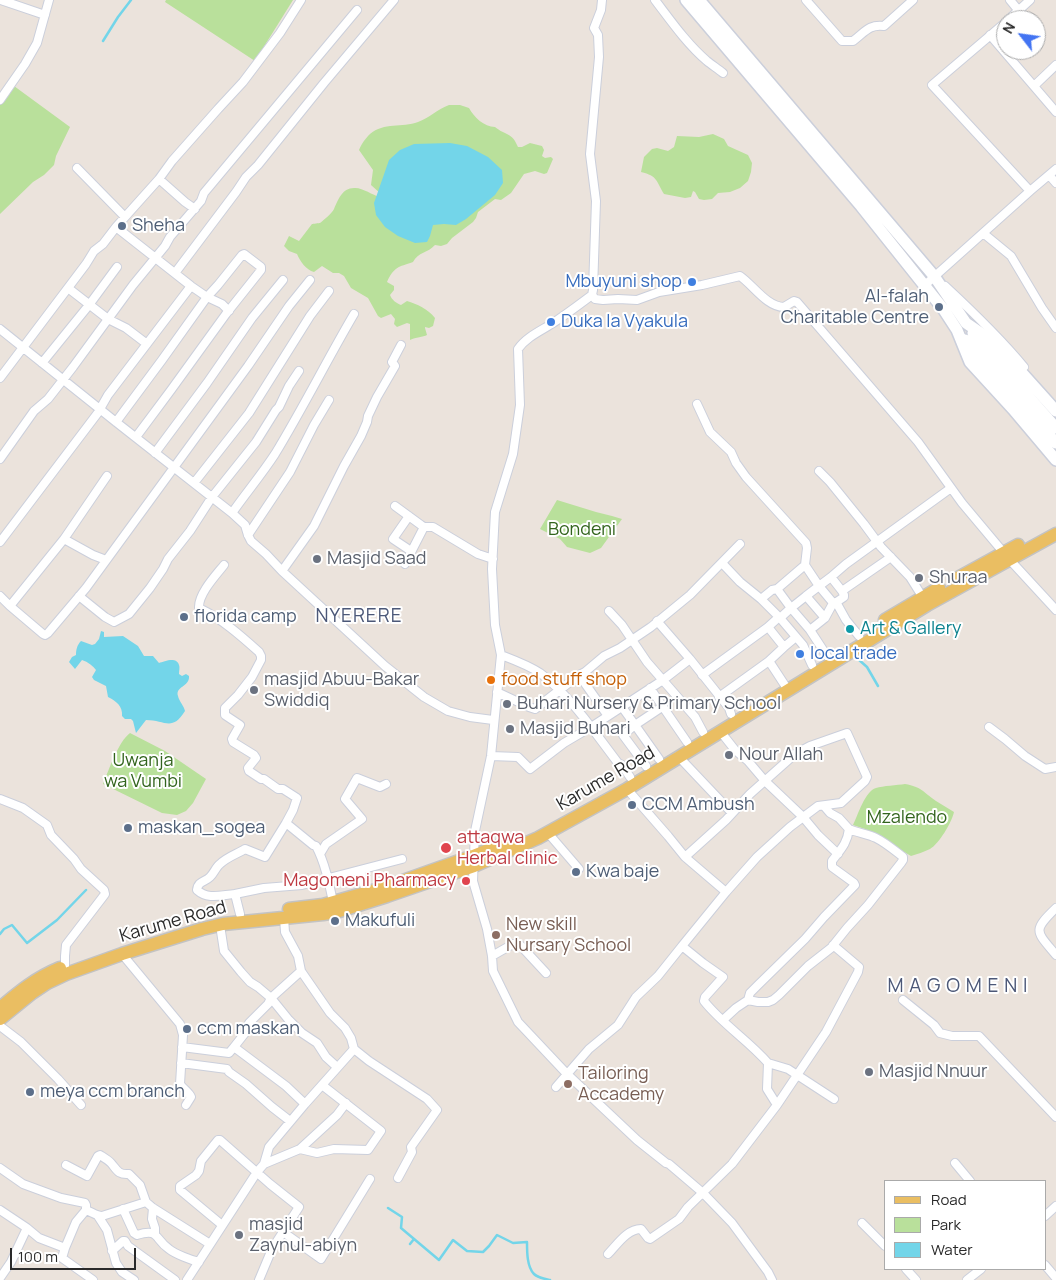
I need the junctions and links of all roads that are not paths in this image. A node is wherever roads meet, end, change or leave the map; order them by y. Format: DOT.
graph roads {
  1 [pos="1,0"];
  2 [pos="48,0"];
  3 [pos="301,0"];
  4 [pos="394,0"];
  5 [pos="602,0"];
  6 [pos="655,0"];
  7 [pos="686,0"];
  8 [pos="699,0"];
  9 [pos="806,0"];
  10 [pos="899,0"];
  11 [pos="913,0"];
  12 [pos="1010,0"];
  13 [pos="1030,0"];
  14 [pos="904,7"];
  15 [pos="357,10"];
  16 [pos="1019,10"];
  17 [pos="1021,10"];
  18 [pos="45,15"];
  19 [pos="996,30"];
  20 [pos="990,35"];
  21 [pos="1056,66"];
  22 [pos="723,74"];
  23 [pos="1034,86"];
  24 [pos="0,100"];
  25 [pos="1056,112"];
  26 [pos="77,168"];
  27 [pos="1056,169"];
  28 [pos="1049,175"];
  29 [pos="159,179"];
  30 [pos="1056,182"];
  31 [pos="1030,191"];
  32 [pos="195,208"];
  33 [pos="125,216"];
  34 [pos="116,227"];
  35 [pos="983,232"];
  36 [pos="156,258"];
  37 [pos="118,267"];
  38 [pos="175,273"];
  39 [pos="934,276"];
  40 [pos="283,280"];
  41 [pos="310,280"];
  42 [pos="925,285"];
  43 [pos="191,286"];
  44 [pos="68,288"];
  45 [pos="329,291"];
  46 [pos="592,295"];
  47 [pos="207,297"];
  48 [pos="89,305"];
  49 [pos="229,311"];
  50 [pos="354,314"];
  51 [pos="108,319"];
  52 [pos="961,327"];
  53 [pos="1056,328"];
  54 [pos="0,329"];
  55 [pos="147,344"];
  56 [pos="401,345"];
  57 [pos="22,347"];
  58 [pos="42,363"];
  59 [pos="299,370"];
  60 [pos="0,378"];
  61 [pos="62,379"];
  62 [pos="329,400"];
  63 [pos="697,404"];
  64 [pos="1056,405"];
  65 [pos="100,409"];
  66 [pos="1056,412"];
  67 [pos="116,422"];
  68 [pos="1056,428"];
  69 [pos="136,436"];
  70 [pos="1056,444"];
  71 [pos="155,453"];
  72 [pos="0,460"];
  73 [pos="1056,460"];
  74 [pos="174,467"];
  75 [pos="819,470"];
  76 [pos="107,476"];
  77 [pos="194,483"];
  78 [pos="951,488"];
  79 [pos="212,497"];
  80 [pos="395,506"];
  81 [pos="232,513"];
  82 [pos="409,516"];
  83 [pos="1056,525"];
  84 [pos="424,527"];
  85 [pos="1056,534"];
  86 [pos="248,536"];
  87 [pos="64,539"];
  88 [pos="877,541"];
  89 [pos="0,542"];
  90 [pos="740,544"];
  91 [pos="411,551"];
  92 [pos="1007,555"];
  93 [pos="891,557"];
  94 [pos="493,558"];
  95 [pos="106,560"];
  96 [pos="722,563"];
  97 [pos="405,564"];
  98 [pos="224,565"];
  99 [pos="805,565"];
  100 [pos="282,571"];
  101 [pos="831,577"];
  102 [pos="819,586"];
  103 [pos="777,589"];
  104 [pos="842,592"];
  105 [pos="0,596"];
  106 [pos="79,596"];
  107 [pos="806,596"];
  108 [pos="761,599"];
  109 [pos="925,601"];
  110 [pos="835,603"];
  111 [pos="10,606"];
  112 [pos="791,608"];
  113 [pos="1056,610"];
  114 [pos="609,611"];
  115 [pos="779,618"];
  116 [pos="825,618"];
  117 [pos="658,621"];
  118 [pos="768,627"];
  119 [pos="810,630"];
  120 [pos="859,636"];
  121 [pos="796,637"];
  122 [pos="633,640"];
  123 [pos="784,647"];
  124 [pos="501,654"];
  125 [pos="827,656"];
  126 [pos="690,659"];
  127 [pos="769,661"];
  128 [pos="812,665"];
  129 [pos="579,675"];
  130 [pos="702,675"];
  131 [pos="663,680"];
  132 [pos="786,686"];
  133 [pos="650,688"];
  134 [pos="560,690"];
  135 [pos="497,692"];
  136 [pos="719,697"];
  137 [pos="622,707"];
  138 [pos="662,707"];
  139 [pos="731,714"];
  140 [pos="608,716"];
  141 [pos="494,720"];
  142 [pos="636,725"];
  143 [pos="591,727"];
  144 [pos="989,727"];
  145 [pos="720,731"];
  146 [pos="703,732"];
  147 [pos="687,742"];
  148 [pos="490,756"];
  149 [pos="678,756"];
  150 [pos="659,759"];
  151 [pos="646,766"];
  152 [pos="1056,767"];
  153 [pos="765,781"];
  154 [pos="628,783"];
  155 [pos="386,784"];
  156 [pos="0,799"];
  157 [pos="824,806"];
  158 [pos="732,814"];
  159 [pos="804,817"];
  160 [pos="286,823"];
  161 [pos="849,829"];
  162 [pos="548,833"];
  163 [pos="320,854"];
  164 [pos="838,854"];
  165 [pos="686,857"];
  166 [pos="402,859"];
  167 [pos="474,861"];
  168 [pos="579,869"];
  169 [pos="360,870"];
  170 [pos="328,878"];
  171 [pos="366,892"];
  172 [pos="726,892"];
  173 [pos="235,894"];
  174 [pos="333,902"];
  175 [pos="1056,908"];
  176 [pos="240,914"];
  177 [pos="284,918"];
  178 [pos="220,925"];
  179 [pos="833,945"];
  180 [pos="682,946"];
  181 [pos="122,954"];
  182 [pos="1056,955"];
  183 [pos="492,956"];
  184 [pos="65,966"];
  185 [pos="301,972"];
  186 [pos="546,973"];
  187 [pos="271,998"];
  188 [pos="748,1000"];
  189 [pos="903,1000"];
  190 [pos="0,1008"];
  191 [pos="0,1019"];
  192 [pos="722,1020"];
  193 [pos="0,1026"];
  194 [pos="182,1047"];
  195 [pos="234,1047"];
  196 [pos="354,1049"];
  197 [pos="181,1063"];
  198 [pos="768,1063"];
  199 [pos="337,1068"];
  200 [pos="567,1074"];
  201 [pos="797,1074"];
  202 [pos="322,1085"];
  203 [pos="556,1087"];
  204 [pos="834,1099"];
  205 [pos="346,1103"];
  206 [pos="305,1104"];
  207 [pos="80,1105"];
  208 [pos="186,1105"];
  209 [pos="777,1105"];
  210 [pos="1056,1117"];
  211 [pos="290,1121"];
  212 [pos="300,1149"];
  213 [pos="955,1163"];
  214 [pos="264,1164"];
  215 [pos="66,1165"];
  216 [pos="0,1168"];
  217 [pos="257,1172"];
  218 [pos="398,1178"];
  219 [pos="370,1179"];
  220 [pos="969,1180"];
  221 [pos="703,1193"];
  222 [pos="146,1202"];
  223 [pos="1056,1206"];
  224 [pos="153,1208"];
  225 [pos="123,1209"];
  226 [pos="0,1210"];
  227 [pos="86,1210"];
  228 [pos="1046,1215"];
  229 [pos="98,1216"];
  230 [pos="862,1223"];
  231 [pos="222,1225"];
  232 [pos="27,1228"];
  233 [pos="283,1232"];
  234 [pos="155,1234"];
  235 [pos="210,1244"];
  236 [pos="884,1245"];
  237 [pos="65,1248"];
  238 [pos="112,1250"];
  239 [pos="608,1254"];
  240 [pos="198,1262"];
  241 [pos="1046,1266"];
  242 [pos="907,1270"];
  243 [pos="980,1270"];
  244 [pos="1056,1278"];
  245 [pos="1,1279"];
  246 [pos="93,1280"];
  247 [pos="134,1280"];
  248 [pos="175,1280"];
  249 [pos="187,1280"];
  250 [pos="259,1280"];
  251 [pos="772,1280"];
  252 [pos="916,1280"];
  253 [pos="967,1280"];
  1 -- 18 [label="street"];
  2 -- 18 [label="street"];
  3 -- 29 [label="street"];
  4 -- 38 [label="street"];
  5 -- 46 [label="street"];
  6 -- 22 [label="street"];
  7 -- 42 [label="main road"];
  8 -- 39 [label="main road"];
  9 -- 14 [label="street"];
  10 -- 14 [label="street"];
  11 -- 14 [label="street"];
  12 -- 16 [label="street"];
  13 -- 17 [label="street"];
  15 -- 32 [label="street"];
  18 -- 24 [label="street"];
  19 -- 20 [label="street"];
  20 -- 23 [label="street"];
  20 -- 31 [label="street"];
  21 -- 23 [label="street"];
  23 -- 25 [label="street"];
  26 -- 33 [label="street"];
  27 -- 28 [label="street"];
  28 -- 30 [label="street"];
  28 -- 31 [label="street"];
  29 -- 32 [label="street"];
  29 -- 33 [label="street"];
  31 -- 35 [label="street"];
  32 -- 36 [label="street"];
  33 -- 34 [label="street"];
  34 -- 36 [label="street"];
  34 -- 44 [label="street"];
  35 -- 39 [label="street"];
  35 -- 53 [label="street"];
  36 -- 38 [label="street"];
  36 -- 51 [label="street"];
  37 -- 48 [label="street"];
  38 -- 43 [label="street"];
  39 -- 42 [label="street"];
  39 -- 52 [label="main road"];
  39 -- 64 [label="street"];
  40 -- 71 [label="street"];
  41 -- 74 [label="street"];
  42 -- 52 [label="main road"];
  43 -- 47 [label="street"];
  43 -- 55 [label="street"];
  44 -- 48 [label="street"];
  44 -- 57 [label="street"];
  45 -- 77 [label="street"];
  46 -- 78 [label="street"];
  46 -- 94 [label="street"];
  47 -- 49 [label="street"];
  47 -- 49 [label="street"];
  47 -- 67 [label="street"];
  48 -- 51 [label="street"];
  48 -- 58 [label="street"];
  49 -- 69 [label="street"];
  50 -- 81 [label="street"];
  51 -- 55 [label="street"];
  51 -- 61 [label="street"];
  52 -- 66 [label="main road"];
  52 -- 68 [label="main road"];
  52 -- 70 [label="main road"];
  52 -- 73 [label="main road"];
  54 -- 57 [label="street"];
  55 -- 65 [label="street"];
  56 -- 100 [label="street"];
  57 -- 58 [label="street"];
  57 -- 60 [label="street"];
  58 -- 61 [label="street"];
  59 -- 79 [label="street"];
  61 -- 65 [label="street"];
  61 -- 72 [label="street"];
  62 -- 86 [label="street"];
  63 -- 99 [label="street"];
  65 -- 67 [label="street"];
  65 -- 89 [label="street"];
  67 -- 69 [label="street"];
  69 -- 71 [label="street"];
  71 -- 74 [label="street"];
  74 -- 77 [label="street"];
  74 -- 95 [label="street"];
  75 -- 88 [label="street"];
  76 -- 87 [label="street"];
  77 -- 79 [label="street"];
  78 -- 88 [label="street"];
  78 -- 92 [label="street"];
  79 -- 81 [label="street"];
  79 -- 106 [label="street"];
  80 -- 82 [label="street"];
  81 -- 86 [label="street"];
  82 -- 84 [label="street"];
  82 -- 91 [label="street"];
  83 -- 92 [label="main road"];
  84 -- 91 [label="street"];
  84 -- 94 [label="street"];
  85 -- 92 [label="main road, Karume Road"];
  86 -- 100 [label="street"];
  87 -- 95 [label="street"];
  87 -- 111 [label="street"];
  88 -- 93 [label="street"];
  88 -- 101 [label="street"];
  90 -- 96 [label="street"];
  91 -- 97 [label="street"];
  92 -- 109 [label="main road, Karume Road"];
  92 -- 113 [label="street"];
  93 -- 104 [label="street"];
  93 -- 109 [label="street"];
  94 -- 124 [label="street"];
  95 -- 106 [label="street"];
  96 -- 108 [label="street"];
  96 -- 117 [label="street"];
  98 -- 160 [label="street"];
  99 -- 102 [label="street"];
  99 -- 103 [label="street"];
  100 -- 141 [label="street"];
  101 -- 102 [label="street"];
  101 -- 104 [label="street"];
  102 -- 107 [label="street"];
  102 -- 110 [label="street"];
  103 -- 108 [label="street"];
  103 -- 112 [label="street"];
  104 -- 110 [label="street"];
  105 -- 111 [label="street"];
  106 -- 111 [label="street"];
  107 -- 112 [label="street"];
  107 -- 116 [label="street"];
  108 -- 115 [label="street"];
  109 -- 120 [label="main road"];
  109 -- 132 [label="main road, Karume Road"];
  110 -- 116 [label="street"];
  110 -- 120 [label="street"];
  112 -- 115 [label="street"];
  112 -- 119 [label="street"];
  114 -- 122 [label="street"];
  115 -- 118 [label="street"];
  115 -- 121 [label="street"];
  116 -- 119 [label="street"];
  117 -- 122 [label="street"];
  117 -- 126 [label="street"];
  118 -- 123 [label="street"];
  118 -- 130 [label="street"];
  119 -- 125 [label="street"];
  120 -- 125 [label="main road"];
  121 -- 123 [label="street"];
  121 -- 128 [label="street"];
  122 -- 129 [label="street"];
  122 -- 131 [label="street"];
  123 -- 127 [label="street"];
  124 -- 134 [label="street"];
  124 -- 135 [label="street"];
  125 -- 128 [label="main road"];
  126 -- 130 [label="street"];
  126 -- 131 [label="street"];
  127 -- 132 [label="street"];
  127 -- 136 [label="street"];
  128 -- 132 [label="main road"];
  129 -- 134 [label="street"];
  129 -- 140 [label="street"];
  130 -- 136 [label="street"];
  131 -- 133 [label="street"];
  131 -- 146 [label="street"];
  132 -- 139 [label="main road"];
  132 -- 145 [label="main road, Karume Road"];
  133 -- 137 [label="street"];
  133 -- 138 [label="street"];
  134 -- 135 [label="street"];
  134 -- 143 [label="street"];
  135 -- 141 [label="street"];
  136 -- 139 [label="street"];
  137 -- 140 [label="street"];
  137 -- 142 [label="street"];
  138 -- 142 [label="street"];
  138 -- 147 [label="street"];
  139 -- 146 [label="main road"];
  140 -- 143 [label="street"];
  141 -- 148 [label="street"];
  142 -- 150 [label="street"];
  142 -- 151 [label="street"];
  143 -- 148 [label="street"];
  143 -- 154 [label="street"];
  144 -- 152 [label="street"];
  145 -- 149 [label="main road, Karume Road"];
  145 -- 153 [label="street"];
  146 -- 147 [label="main road"];
  147 -- 150 [label="main road"];
  148 -- 167 [label="street"];
  149 -- 154 [label="main road, Karume Road"];
  149 -- 158 [label="street"];
  150 -- 151 [label="main road"];
  151 -- 154 [label="main road"];
  153 -- 157 [label="street"];
  153 -- 158 [label="street"];
  153 -- 159 [label="street"];
  154 -- 162 [label="main road, Karume Road"];
  154 -- 165 [label="street"];
  154 -- 167 [label="main road"];
  155 -- 163 [label="street"];
  156 -- 184 [label="street"];
  157 -- 159 [label="street"];
  157 -- 161 [label="street"];
  158 -- 165 [label="street"];
  159 -- 164 [label="street"];
  159 -- 172 [label="street"];
  160 -- 163 [label="street"];
  160 -- 173 [label="street"];
  161 -- 164 [label="street"];
  161 -- 179 [label="street"];
  162 -- 167 [label="main road, Karume Road"];
  162 -- 168 [label="street"];
  163 -- 170 [label="street"];
  164 -- 188 [label="street"];
  165 -- 172 [label="street"];
  166 -- 169 [label="street"];
  167 -- 171 [label="main road"];
  167 -- 177 [label="main road, Karume Road"];
  167 -- 183 [label="street"];
  169 -- 170 [label="street"];
  169 -- 171 [label="street"];
  170 -- 173 [label="street"];
  170 -- 174 [label="street"];
  171 -- 174 [label="main road"];
  172 -- 180 [label="street"];
  173 -- 176 [label="street"];
  174 -- 176 [label="main road"];
  175 -- 182 [label="street"];
  176 -- 184 [label="main road"];
  177 -- 178 [label="main road, Karume Road"];
  177 -- 185 [label="street"];
  178 -- 181 [label="main road, Karume Road"];
  178 -- 187 [label="street"];
  179 -- 188 [label="street"];
  179 -- 201 [label="street"];
  180 -- 192 [label="street"];
  180 -- 200 [label="street"];
  181 -- 191 [label="main road, Karume Road"];
  181 -- 194 [label="street"];
  183 -- 186 [label="street"];
  183 -- 200 [label="street"];
  184 -- 190 [label="main road"];
  185 -- 187 [label="street"];
  185 -- 196 [label="street"];
  187 -- 195 [label="street"];
  187 -- 199 [label="street"];
  188 -- 192 [label="street"];
  189 -- 210 [label="street"];
  192 -- 198 [label="street"];
  193 -- 207 [label="street"];
  194 -- 195 [label="street"];
  194 -- 197 [label="street"];
  195 -- 206 [label="street"];
  196 -- 199 [label="street"];
  196 -- 218 [label="street"];
  197 -- 208 [label="street"];
  197 -- 211 [label="street"];
  198 -- 201 [label="street"];
  198 -- 209 [label="street"];
  199 -- 202 [label="street"];
  200 -- 203 [label="street"];
  200 -- 221 [label="street"];
  201 -- 204 [label="street"];
  201 -- 209 [label="street"];
  202 -- 205 [label="street"];
  202 -- 206 [label="street"];
  205 -- 212 [label="street"];
  205 -- 212 [label="street"];
  206 -- 211 [label="street"];
  209 -- 221 [label="street"];
  211 -- 214 [label="street"];
  212 -- 214 [label="street"];
  213 -- 220 [label="street"];
  214 -- 217 [label="street"];
  215 -- 222 [label="street"];
  216 -- 227 [label="street"];
  217 -- 231 [label="street"];
  217 -- 231 [label="street"];
  217 -- 233 [label="street"];
  219 -- 233 [label="street"];
  221 -- 239 [label="street"];
  221 -- 251 [label="street"];
  222 -- 224 [label="street"];
  222 -- 225 [label="street"];
  223 -- 228 [label="street"];
  224 -- 234 [label="street"];
  224 -- 235 [label="street"];
  225 -- 229 [label="street"];
  225 -- 234 [label="street"];
  226 -- 232 [label="street"];
  227 -- 229 [label="street"];
  227 -- 237 [label="street"];
  229 -- 238 [label="street"];
  230 -- 236 [label="street"];
  231 -- 235 [label="street"];
  232 -- 237 [label="street"];
  232 -- 245 [label="street"];
  233 -- 250 [label="street"];
  234 -- 240 [label="street"];
  235 -- 240 [label="street"];
  237 -- 246 [label="street"];
  238 -- 247 [label="street"];
  238 -- 248 [label="street"];
  240 -- 249 [label="street"];
  241 -- 244 [label="street"];
  242 -- 252 [label="street"];
  243 -- 253 [label="street"];
}
